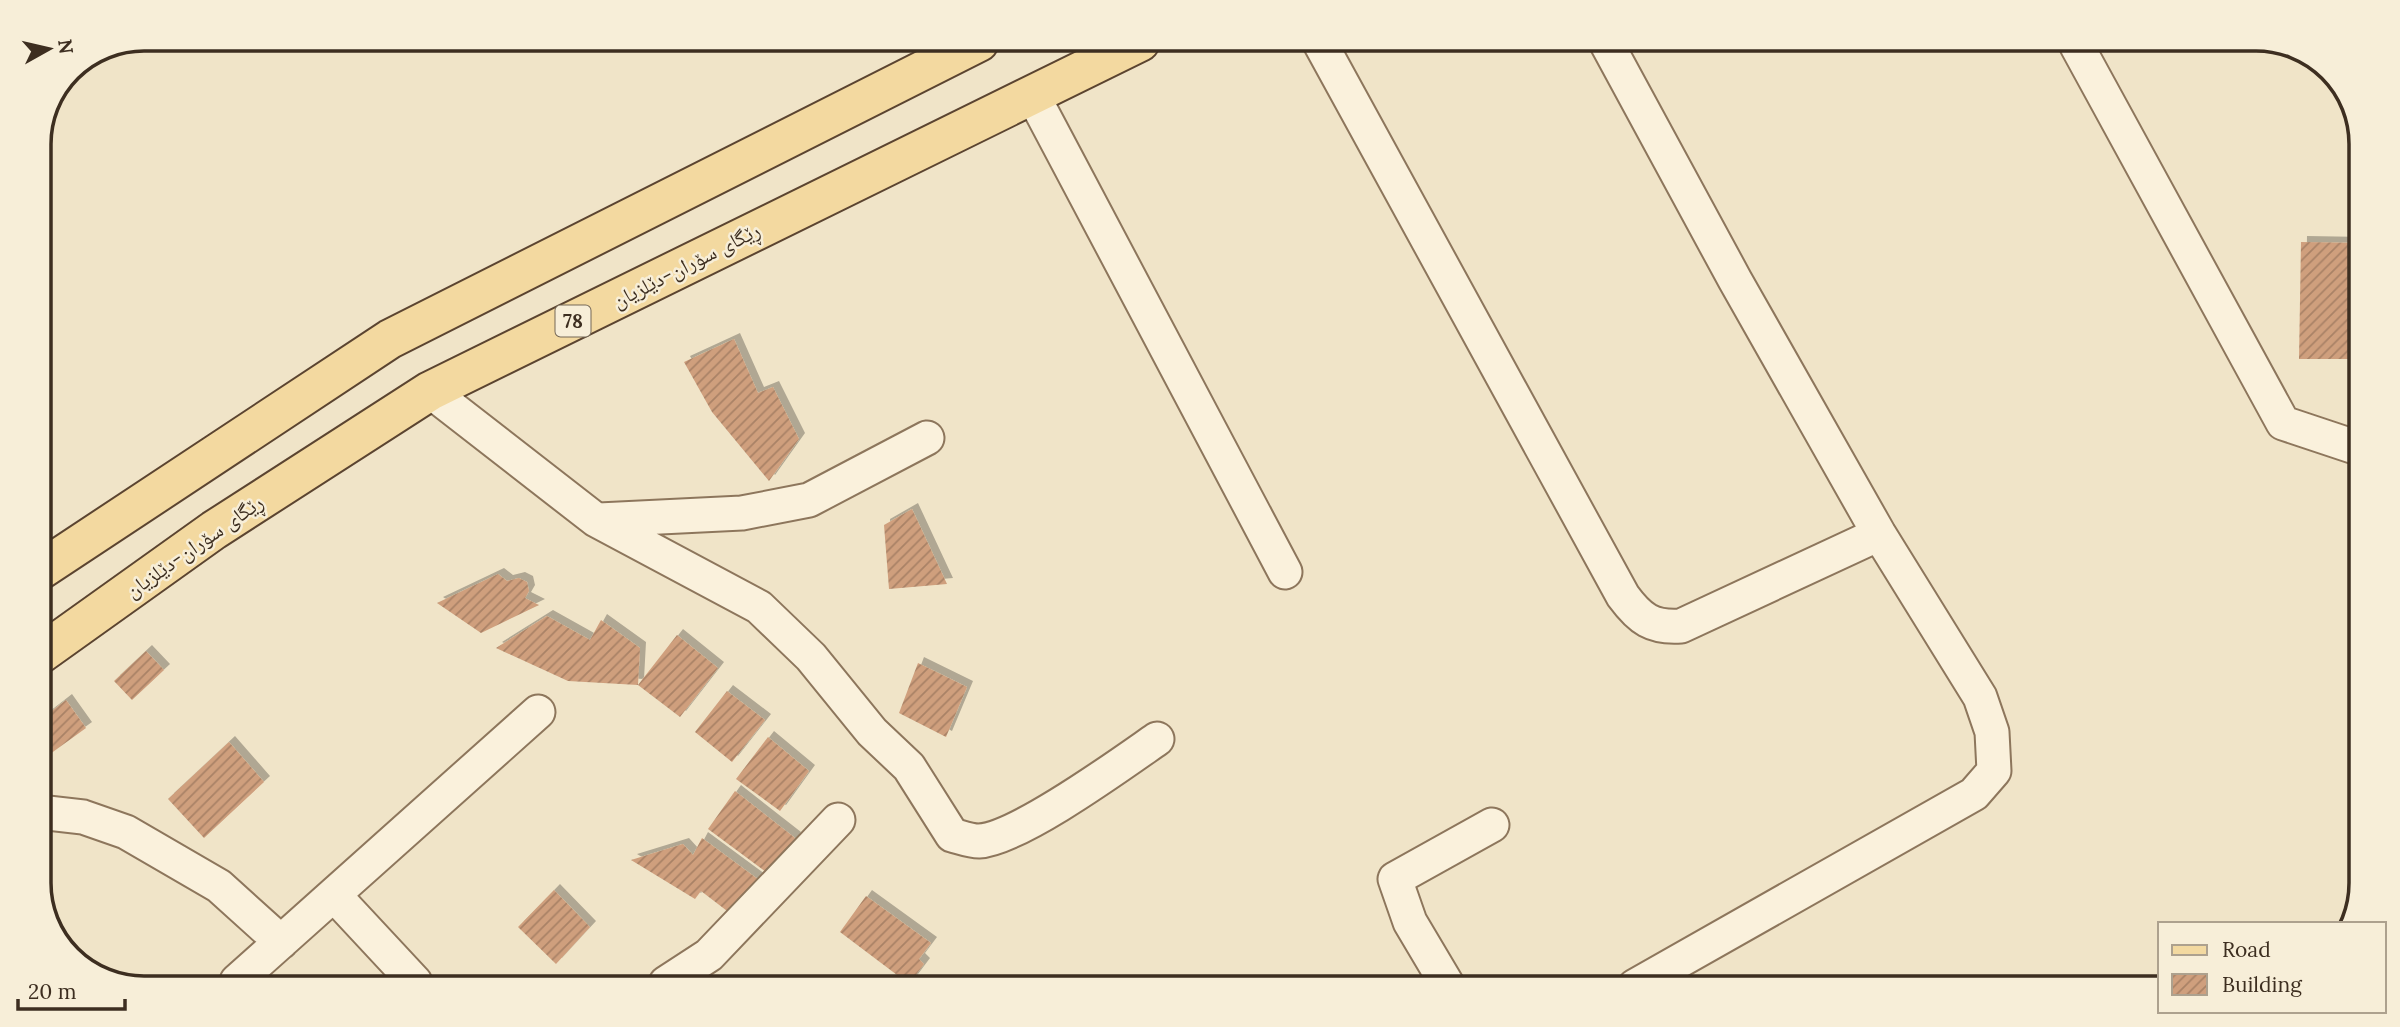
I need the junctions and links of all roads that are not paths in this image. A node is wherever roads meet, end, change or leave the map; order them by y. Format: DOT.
graph roads {
  1 [pos="959,51"];
  2 [pos="1121,51"];
  3 [pos="1324,51"];
  4 [pos="1611,51"];
  5 [pos="2080,51"];
  6 [pos="1032,94"];
  7 [pos="430,391"];
  8 [pos="927,438"];
  9 [pos="2349,445"];
  10 [pos="596,520"];
  11 [pos="1879,534"];
  12 [pos="51,564"];
  13 [pos="1285,572"];
  14 [pos="51,646"];
  15 [pos="538,712"];
  16 [pos="1157,739"];
  17 [pos="51,813"];
  18 [pos="838,820"];
  19 [pos="1492,825"];
  20 [pos="334,895"];
  21 [pos="281,942"];
  22 [pos="243,976"];
  23 [pos="409,976"];
  24 [pos="677,976"];
  25 [pos="1442,976"];
  26 [pos="1652,976"];
  1 -- 12 [label="main road"];
  2 -- 6 [label="main road, ڕێگای سۆران-دێلزیان / 78"];
  3 -- 11 [label="street"];
  4 -- 11 [label="street"];
  5 -- 9 [label="street"];
  6 -- 7 [label="main road, ڕێگای سۆران-دێلزیان / 78"];
  6 -- 13 [label="street"];
  7 -- 10 [label="street"];
  7 -- 14 [label="main road, ڕێگای سۆران-دێلزیان / 78"];
  8 -- 10 [label="street"];
  10 -- 16 [label="street"];
  11 -- 26 [label="street"];
  15 -- 20 [label="street"];
  17 -- 21 [label="street"];
  18 -- 24 [label="street"];
  19 -- 25 [label="street"];
  20 -- 21 [label="street"];
  20 -- 23 [label="street"];
  21 -- 22 [label="street"];
}
